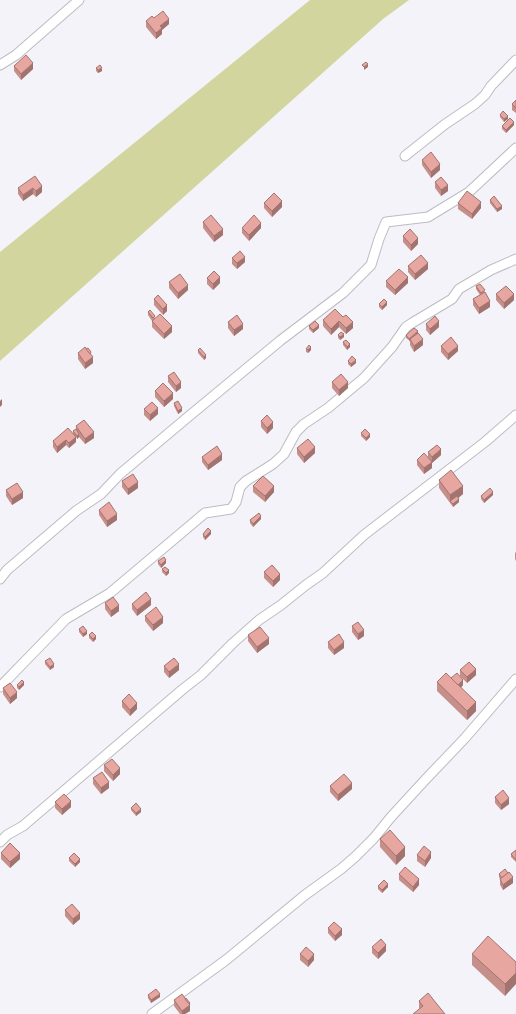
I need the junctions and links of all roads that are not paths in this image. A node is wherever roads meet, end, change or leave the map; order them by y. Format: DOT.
graph roads {
  1 [pos="79,0"];
  2 [pos="516,60"];
  3 [pos="0,65"];
  4 [pos="516,148"];
  5 [pos="405,156"];
  6 [pos="516,259"];
  7 [pos="516,415"];
  8 [pos="0,578"];
  9 [pos="516,679"];
  10 [pos="0,687"];
  11 [pos="0,842"];
  12 [pos="152,1014"];
  1 -- 3 [label="street"];
  2 -- 5 [label="street"];
  4 -- 8 [label="street"];
  6 -- 10 [label="street"];
  7 -- 11 [label="street"];
  9 -- 12 [label="street"];
}
